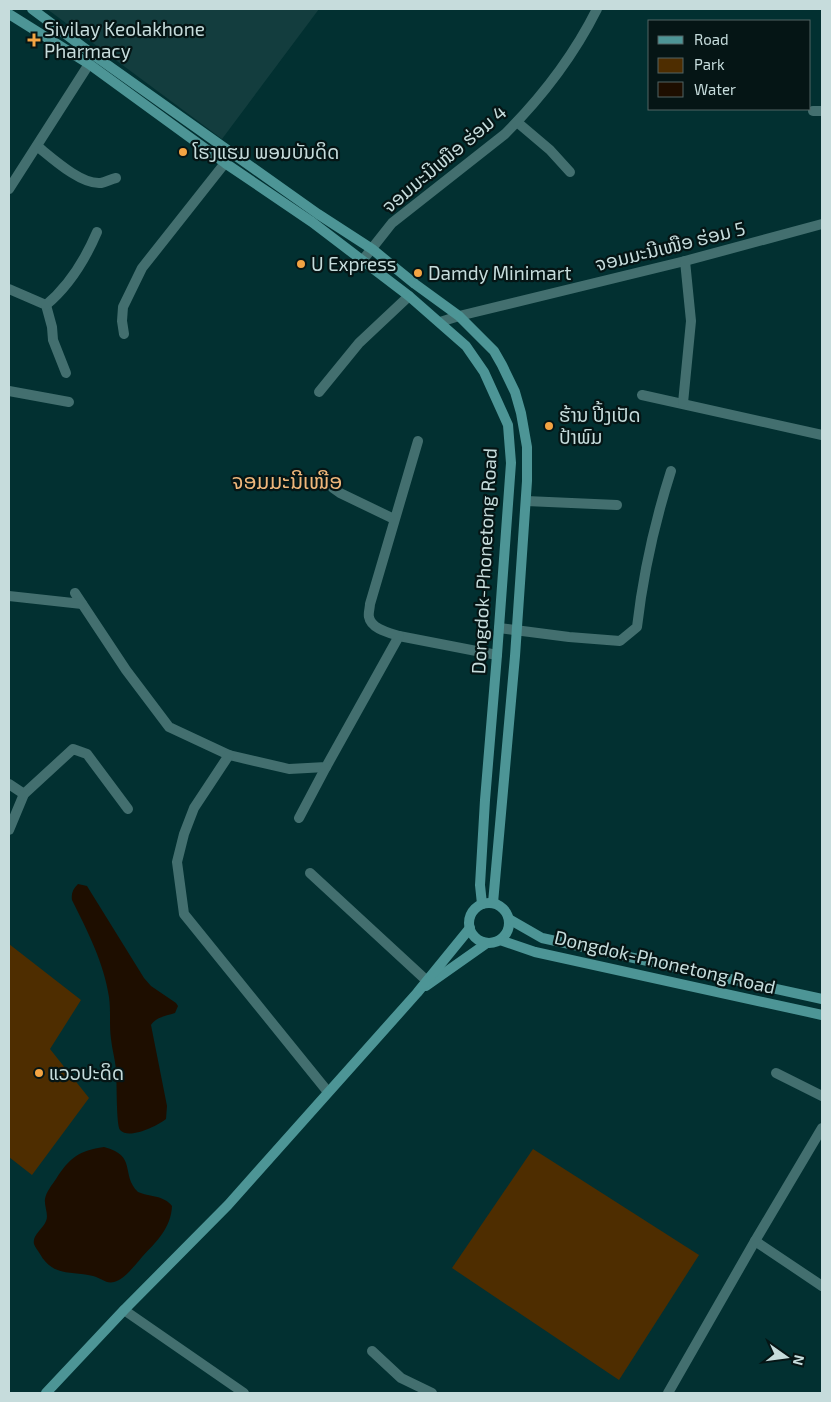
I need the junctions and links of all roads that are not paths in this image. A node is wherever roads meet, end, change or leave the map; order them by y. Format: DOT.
graph roads {
  1 [pos="32,9"];
  2 [pos="597,9"];
  3 [pos="9,14"];
  4 [pos="89,64"];
  5 [pos="517,122"];
  6 [pos="37,146"];
  7 [pos="225,162"];
  8 [pos="570,172"];
  9 [pos="116,178"];
  10 [pos="9,189"];
  11 [pos="822,224"];
  12 [pos="96,232"];
  13 [pos="372,249"];
  14 [pos="362,261"];
  15 [pos="685,261"];
  16 [pos="9,289"];
  17 [pos="409,296"];
  18 [pos="46,305"];
  19 [pos="459,316"];
  20 [pos="440,322"];
  21 [pos="124,334"];
  22 [pos="66,373"];
  23 [pos="9,391"];
  24 [pos="319,392"];
  25 [pos="642,395"];
  26 [pos="69,402"];
  27 [pos="683,403"];
  28 [pos="822,435"];
  29 [pos="418,441"];
  30 [pos="671,471"];
  31 [pos="329,481"];
  32 [pos="526,502"];
  33 [pos="616,505"];
  34 [pos="394,519"];
  35 [pos="74,593"];
  36 [pos="9,596"];
  37 [pos="82,604"];
  38 [pos="499,628"];
  39 [pos="517,630"];
  40 [pos="400,636"];
  41 [pos="497,654"];
  42 [pos="228,756"];
  43 [pos="326,768"];
  44 [pos="9,784"];
  45 [pos="24,794"];
  46 [pos="128,809"];
  47 [pos="299,818"];
  48 [pos="9,830"];
  49 [pos="310,873"];
  50 [pos="493,903"];
  51 [pos="482,904"];
  52 [pos="509,919"];
  53 [pos="470,928"];
  54 [pos="500,940"];
  55 [pos="487,943"];
  56 [pos="426,980"];
  57 [pos="417,992"];
  58 [pos="822,1000"];
  59 [pos="822,1016"];
  60 [pos="776,1073"];
  61 [pos="328,1092"];
  62 [pos="822,1096"];
  63 [pos="822,1128"];
  64 [pos="754,1241"];
  65 [pos="822,1286"];
  66 [pos="124,1310"];
  67 [pos="372,1351"];
  68 [pos="46,1393"];
  69 [pos="244,1393"];
  70 [pos="432,1393"];
  71 [pos="668,1393"];
  1 -- 13 [label="main road, Dongdok-Phonetong Road"];
  2 -- 5 [label="street, ຈອມມະນີເໜືອ ຮ່ອມ 4"];
  3 -- 4 [label="main road, Dongdok-Phonetong Road"];
  4 -- 6 [label="street"];
  4 -- 7 [label="main road, Dongdok-Phonetong Road"];
  5 -- 8 [label="street"];
  5 -- 13 [label="street, ຈອມມະນີເໜືອ ຮ່ອມ 4"];
  6 -- 9 [label="street"];
  6 -- 10 [label="street"];
  7 -- 14 [label="main road, Dongdok-Phonetong Road"];
  7 -- 21 [label="street"];
  11 -- 15 [label="street, ຈອມມະນີເໜືອ ຮ່ອມ 5"];
  12 -- 18 [label="street"];
  13 -- 14 [label="street, ຈອມມະນີເໜືອ ຮ່ອມ 4"];
  13 -- 19 [label="main road, Dongdok-Phonetong Road"];
  14 -- 17 [label="main road, Dongdok-Phonetong Road"];
  15 -- 19 [label="street, ຈອມມະນີເໜືອ ຮ່ອມ 5"];
  15 -- 27 [label="street"];
  16 -- 18 [label="street"];
  17 -- 20 [label="main road, Dongdok-Phonetong Road"];
  17 -- 24 [label="street"];
  18 -- 22 [label="street"];
  19 -- 20 [label="street, ຈອມມະນີເໜືອ ຮ່ອມ 5"];
  19 -- 32 [label="main road, Dongdok-Phonetong Road"];
  20 -- 38 [label="main road, Dongdok-Phonetong Road"];
  23 -- 26 [label="street"];
  25 -- 27 [label="street"];
  27 -- 28 [label="street"];
  29 -- 34 [label="street"];
  30 -- 39 [label="street"];
  31 -- 34 [label="street"];
  32 -- 33 [label="street"];
  32 -- 39 [label="main road, Dongdok-Phonetong Road"];
  34 -- 40 [label="street"];
  35 -- 37 [label="street"];
  36 -- 37 [label="street"];
  37 -- 42 [label="street"];
  38 -- 39 [label="street"];
  38 -- 41 [label="main road, Dongdok-Phonetong Road"];
  39 -- 50 [label="main road, Dongdok-Phonetong Road"];
  40 -- 41 [label="street"];
  40 -- 43 [label="street"];
  41 -- 51 [label="main road, Dongdok-Phonetong Road"];
  42 -- 43 [label="street"];
  42 -- 61 [label="street"];
  43 -- 47 [label="street"];
  44 -- 45 [label="street"];
  45 -- 46 [label="street"];
  45 -- 48 [label="street"];
  49 -- 56 [label="street"];
  50 -- 51 [label="main road"];
  50 -- 52 [label="main road, Dongdok-Phonetong Road"];
  51 -- 53 [label="main road"];
  52 -- 54 [label="main road"];
  52 -- 58 [label="main road, Dongdok-Phonetong Road"];
  53 -- 55 [label="main road"];
  53 -- 56 [label="main road"];
  54 -- 55 [label="main road"];
  54 -- 59 [label="main road, Dongdok-Phonetong Road"];
  55 -- 57 [label="main road"];
  56 -- 57 [label="main road"];
  57 -- 61 [label="main road"];
  60 -- 62 [label="street"];
  61 -- 66 [label="main road"];
  63 -- 64 [label="street"];
  64 -- 65 [label="street"];
  64 -- 71 [label="street"];
  66 -- 68 [label="main road"];
  66 -- 69 [label="street"];
  67 -- 70 [label="street"];
}
